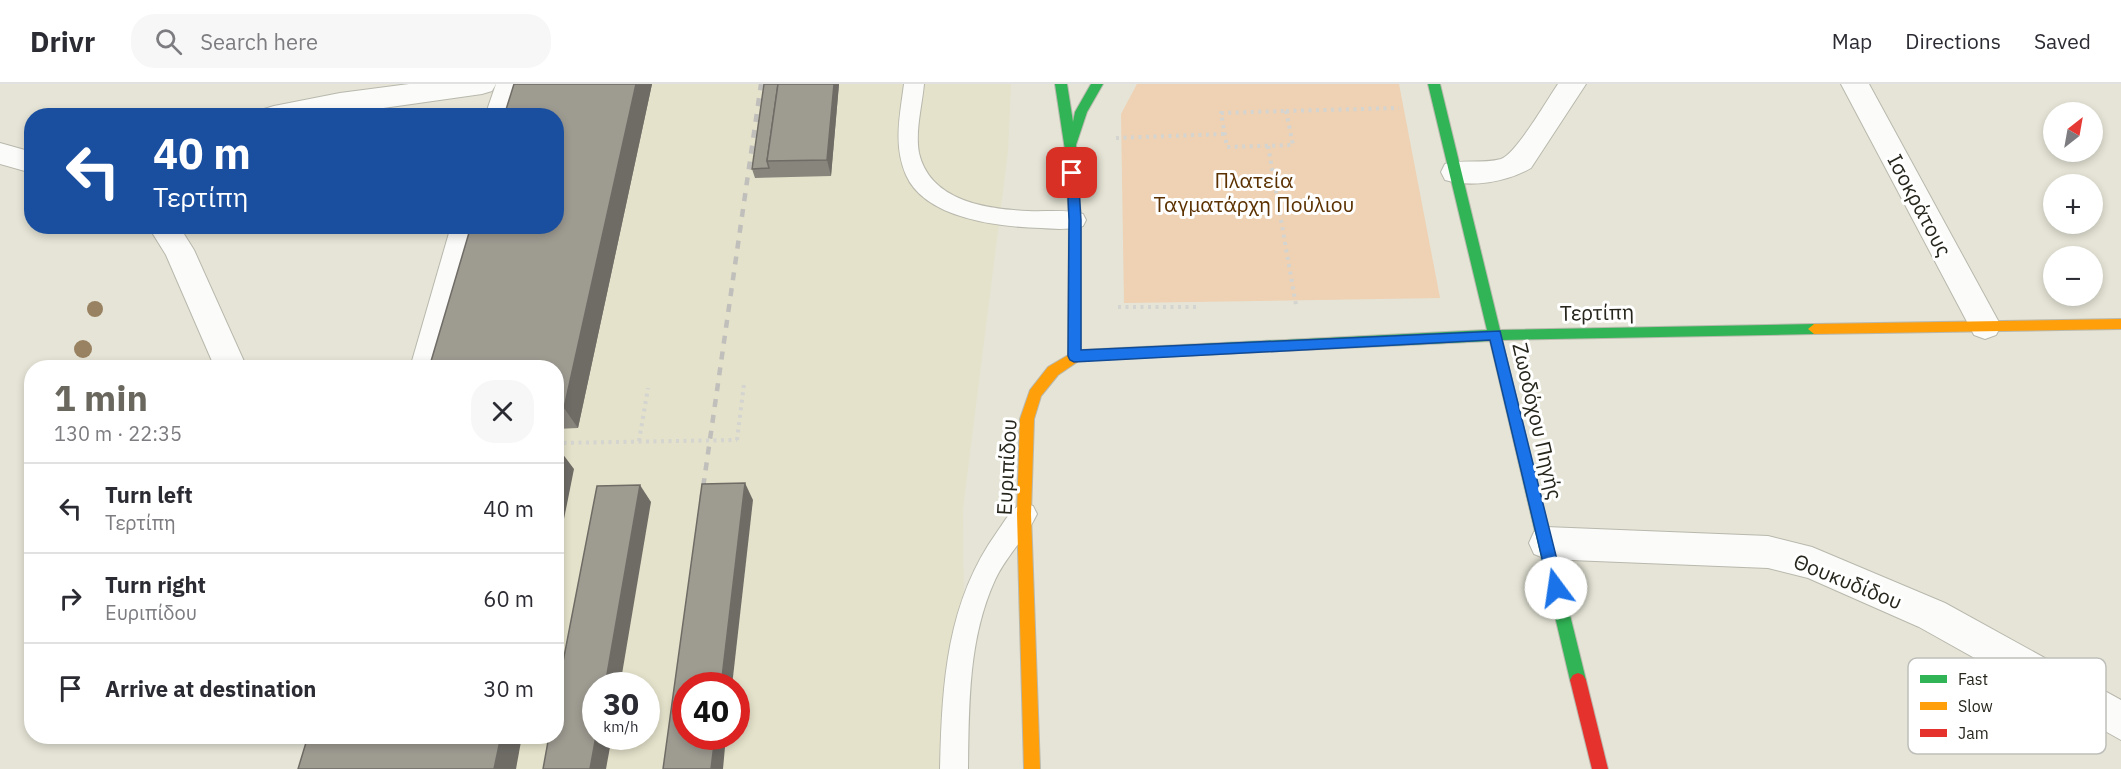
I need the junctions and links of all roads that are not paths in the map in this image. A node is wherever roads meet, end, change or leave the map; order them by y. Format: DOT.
graph roads {
  1 [pos="482,84"];
  2 [pos="510,84"];
  3 [pos="914,84"];
  4 [pos="1061,84"];
  5 [pos="1097,84"];
  6 [pos="1434,84"];
  7 [pos="1572,84"];
  8 [pos="1855,84"];
  9 [pos="315,108"];
  10 [pos="502,108"];
  11 [pos="1071,150"];
  12 [pos="0,153"];
  13 [pos="24,160"];
  14 [pos="1455,172"];
  15 [pos="1075,220"];
  16 [pos="168,234"];
  17 [pos="464,234"];
  18 [pos="2121,324"];
  19 [pos="1985,326"];
  20 [pos="1496,335"];
  21 [pos="1074,356"];
  22 [pos="227,360"];
  23 [pos="428,360"];
  24 [pos="1024,514"];
  25 [pos="1545,543"];
  26 [pos="2009,658"];
  27 [pos="2106,713"];
  28 [pos="2121,721"];
  29 [pos="954,769"];
  30 [pos="1032,769"];
  31 [pos="1600,769"];
  1 -- 9 [label="street"];
  2 -- 10 [label="street"];
  3 -- 15 [label="lane"];
  4 -- 11 [label="street"];
  5 -- 11 [label="street"];
  6 -- 14 [label="street, Ζωοδόχου Πηγής"];
  7 -- 14 [label="street"];
  8 -- 19 [label="street, Ισοκράτους"];
  11 -- 15 [label="street"];
  12 -- 13 [label="street"];
  14 -- 20 [label="street, Ζωοδόχου Πηγής"];
  15 -- 21 [label="street"];
  16 -- 22 [label="street"];
  17 -- 23 [label="street"];
  18 -- 19 [label="street, Τερτίπη"];
  19 -- 20 [label="street, Τερτίπη"];
  20 -- 21 [label="street, Τερτίπη"];
  20 -- 25 [label="street, Ζωοδόχου Πηγής"];
  21 -- 24 [label="street, Ευριπίδου"];
  24 -- 29 [label="lane"];
  24 -- 30 [label="street, Ευριπίδου"];
  25 -- 26 [label="street, Θουκυδίδου"];
  25 -- 31 [label="street, Ζωοδόχου Πηγής"];
  27 -- 28 [label="street, Θουκυδίδου"];
}
